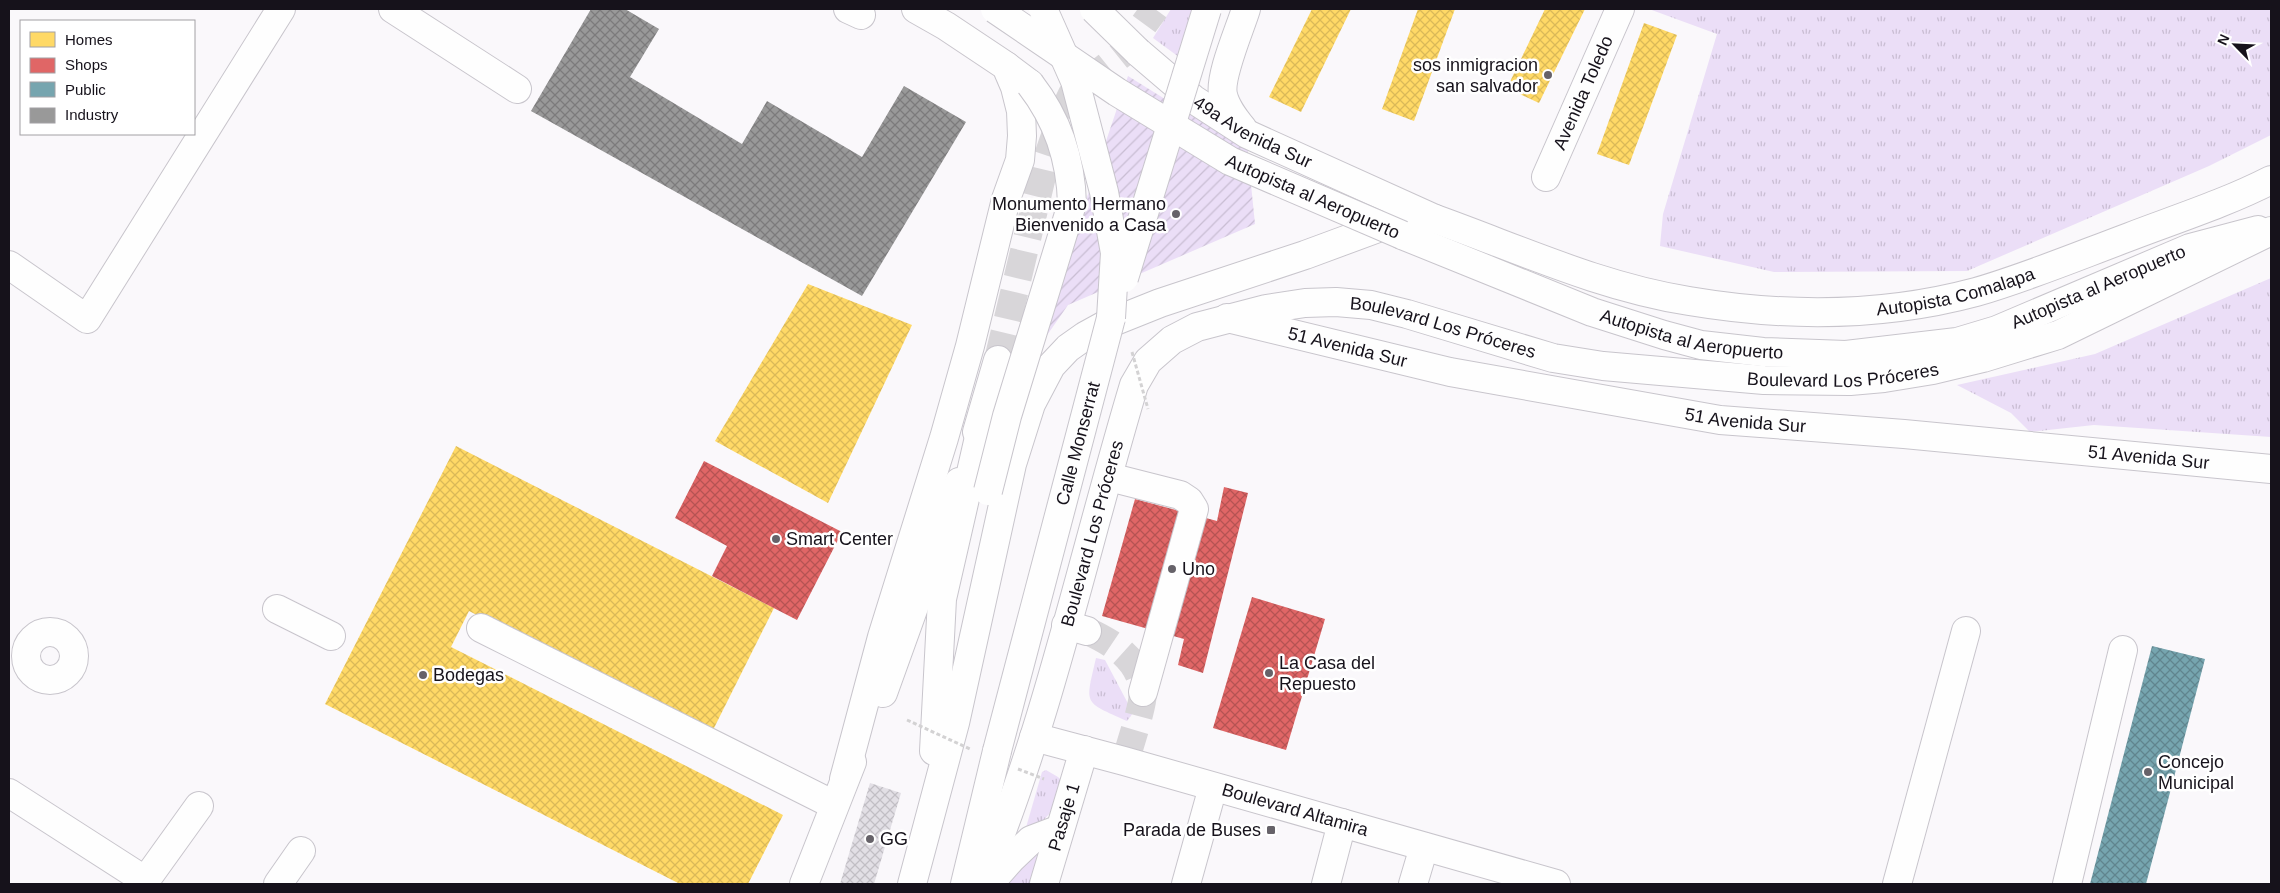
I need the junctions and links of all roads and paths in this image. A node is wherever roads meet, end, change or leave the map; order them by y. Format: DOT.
graph roads {
  1 [pos="281,9"];
  2 [pos="393,9"];
  3 [pos="916,9"];
  4 [pos="994,9"];
  5 [pos="1043,9"];
  6 [pos="1094,9"];
  7 [pos="1207,9"];
  8 [pos="1246,9"];
  9 [pos="1620,9"];
  10 [pos="1006,66"];
  11 [pos="517,89"];
  12 [pos="1247,134"];
  13 [pos="1546,177"];
  14 [pos="2271,180"];
  15 [pos="1435,219"];
  16 [pos="2271,227"];
  17 [pos="2271,231"];
  18 [pos="9,265"];
  19 [pos="1111,318"];
  20 [pos="1227,318"];
  21 [pos="998,360"];
  22 [pos="985,410"];
  23 [pos="2271,469"];
  24 [pos="1109,476"];
  25 [pos="277,609"];
  26 [pos="481,628"];
  27 [pos="1966,631"];
  28 [pos="331,636"];
  29 [pos="2123,650"];
  30 [pos="966,669"];
  31 [pos="1143,692"];
  32 [pos="1034,737"];
  33 [pos="1084,750"];
  34 [pos="844,779"];
  35 [pos="1213,787"];
  36 [pos="9,793"];
  37 [pos="834,805"];
  38 [pos="199,806"];
  39 [pos="930,819"];
  40 [pos="1342,823"];
  41 [pos="1060,829"];
  42 [pos="1424,846"];
  43 [pos="301,850"];
  44 [pos="144,882"];
  45 [pos="278,884"];
  46 [pos="804,884"];
  47 [pos="912,884"];
  48 [pos="965,884"];
  49 [pos="980,884"];
  50 [pos="989,884"];
  51 [pos="1044,884"];
  52 [pos="1186,884"];
  53 [pos="1326,884"];
  54 [pos="1413,884"];
  55 [pos="1556,884"];
  56 [pos="1897,884"];
  57 [pos="2067,884"];
  1 -- 18 [label="main road"];
  2 -- 11 [label="main road"];
  3 -- 10 [label="main road"];
  4 -- 16 [label="main road, Autopista al Aeropuerto, bridge"];
  5 -- 19 [label="main road, bridge"];
  6 -- 12 [label="main road, 49a Avenida Sur, bridge"];
  7 -- 19 [label="main road, Calle Monserrat, bridge"];
  8 -- 12 [label="main road"];
  9 -- 13 [label="main road, Avenida Toledo"];
  10 -- 30 [label="main road, bridge"];
  10 -- 34 [label="main road"];
  12 -- 15 [label="main road, 49a Avenida Sur"];
  14 -- 15 [label="main road, Autopista Comalapa"];
  15 -- 30 [label="main road"];
  17 -- 20 [label="main road, Boulevard Los Próceres"];
  19 -- 48 [label="main road, Calle Monserrat, bridge"];
  20 -- 23 [label="main road, 51 Avenida Sur"];
  20 -- 24 [label="main road, Boulevard Los Próceres"];
  21 -- 22 [label="main road"];
  22 -- 34 [label="main road"];
  22 -- 39 [label="main road"];
  24 -- 31 [label="main road"];
  24 -- 32 [label="main road, Boulevard Los Próceres"];
  25 -- 28 [label="main road"];
  26 -- 37 [label="main road"];
  27 -- 56 [label="main road"];
  29 -- 57 [label="main road"];
  30 -- 39 [label="main road"];
  32 -- 33 [label="main road, Boulevard Altamira"];
  32 -- 49 [label="main road, Boulevard Los Próceres"];
  33 -- 35 [label="main road, Boulevard Altamira"];
  33 -- 41 [label="main road, Pasaje 1"];
  34 -- 37 [label="main road"];
  35 -- 40 [label="main road, Boulevard Altamira"];
  35 -- 52 [label="main road"];
  36 -- 44 [label="main road"];
  37 -- 46 [label="main road"];
  38 -- 44 [label="main road"];
  39 -- 47 [label="main road"];
  40 -- 42 [label="main road, Boulevard Altamira"];
  40 -- 53 [label="main road"];
  41 -- 50 [label="main road"];
  41 -- 51 [label="main road, Pasaje 1"];
  42 -- 54 [label="main road"];
  42 -- 55 [label="main road, Boulevard Altamira"];
  43 -- 45 [label="main road"];
}
